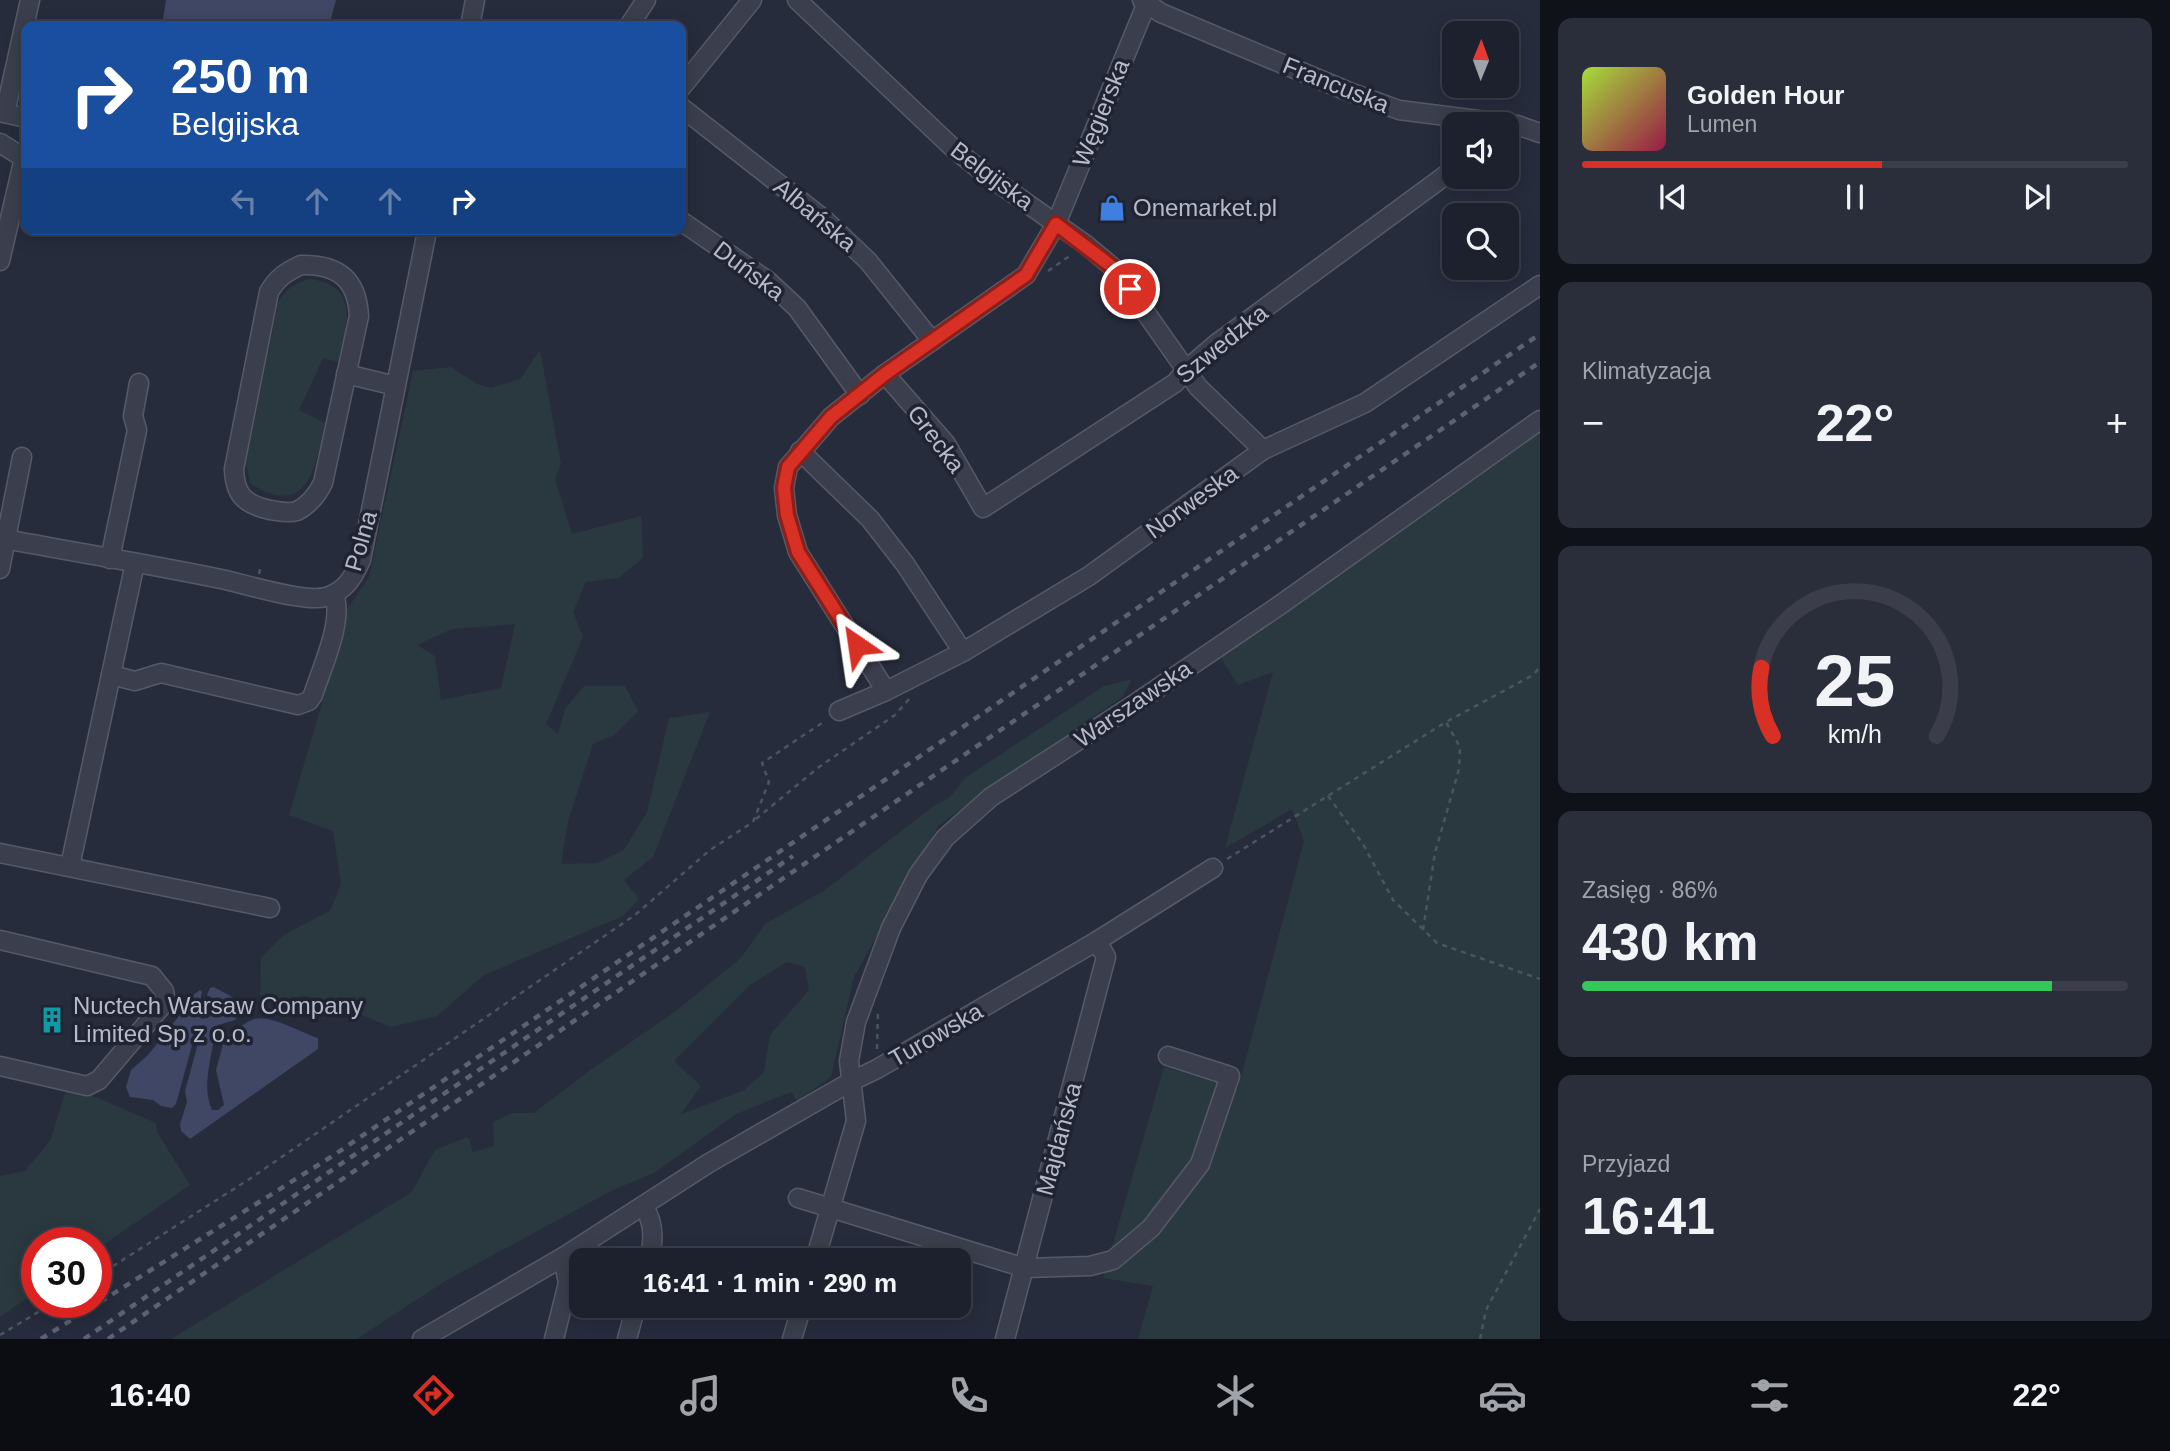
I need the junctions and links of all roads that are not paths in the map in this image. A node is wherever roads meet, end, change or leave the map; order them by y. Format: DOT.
graph roads {
  1 [pos="30,0"];
  2 [pos="475,0"];
  3 [pos="646,0"];
  4 [pos="752,0"];
  5 [pos="797,0"];
  6 [pos="1146,1"];
  7 [pos="25,21"];
  8 [pos="471,21"];
  9 [pos="632,21"];
  10 [pos="21,37"];
  11 [pos="686,82"];
  12 [pos="686,111"];
  13 [pos="3,112"];
  14 [pos="21,117"];
  15 [pos="1442,118"];
  16 [pos="1519,126"];
  17 [pos="1540,133"];
  18 [pos="0,143"];
  19 [pos="21,156"];
  20 [pos="21,175"];
  21 [pos="1442,178"];
  22 [pos="686,224"];
  23 [pos="1056,224"];
  24 [pos="426,235"];
  25 [pos="0,261"];
  26 [pos="1540,285"];
  27 [pos="932,341"];
  28 [pos="1187,369"];
  29 [pos="346,374"];
  30 [pos="885,374"];
  31 [pos="139,383"];
  32 [pos="396,386"];
  33 [pos="860,395"];
  34 [pos="1540,420"];
  35 [pos="1263,450"];
  36 [pos="800,451"];
  37 [pos="22,457"];
  38 [pos="983,508"];
  39 [pos="3,539"];
  40 [pos="110,559"];
  41 [pos="135,563"];
  42 [pos="0,569"];
  43 [pos="334,594"];
  44 [pos="963,652"];
  45 [pos="111,675"];
  46 [pos="886,691"];
  47 [pos="839,711"];
  48 [pos="0,853"];
  49 [pos="69,866"];
  50 [pos="1213,868"];
  51 [pos="270,908"];
  52 [pos="0,940"];
  53 [pos="1097,940"];
  54 [pos="1168,1056"];
  55 [pos="0,1066"];
  56 [pos="852,1081"];
  57 [pos="798,1198"];
  58 [pos="643,1206"];
  59 [pos="831,1208"];
  60 [pos="652,1248"];
  61 [pos="819,1248"];
  62 [pos="563,1257"];
  63 [pos="1025,1268"];
  64 [pos="633,1318"];
  65 [pos="798,1318"];
  66 [pos="422,1339"];
  67 [pos="554,1339"];
  68 [pos="627,1339"];
  69 [pos="792,1339"];
  70 [pos="1005,1339"];
  1 -- 7 [label="street"];
  2 -- 8 [label="street"];
  3 -- 9 [label="street"];
  4 -- 11 [label="street"];
  5 -- 23 [label="street, Belgijska"];
  6 -- 15 [label="street, Francuska"];
  6 -- 23 [label="street, Węgierska"];
  10 -- 13 [label="street"];
  12 -- 27 [label="street, Albańska"];
  13 -- 14 [label="street"];
  16 -- 17 [label="street, Francuska"];
  18 -- 19 [label="street"];
  20 -- 25 [label="street"];
  21 -- 28 [label="street, Szwedzka"];
  22 -- 33 [label="street, Duńska"];
  23 -- 27 [label="street, Węgierska"];
  23 -- 28 [label="street, Belgijska"];
  24 -- 32 [label="street, Polna"];
  26 -- 35 [label="street, Norweska"];
  27 -- 30 [label="street, Węgierska"];
  28 -- 35 [label="street, Belgijska"];
  28 -- 38 [label="street, Szwedzka"];
  29 -- 29 [label="street"];
  29 -- 32 [label="street"];
  30 -- 33 [label="street, Węgierska"];
  30 -- 38 [label="street, Grecka"];
  31 -- 40 [label="street"];
  32 -- 43 [label="street, Polna"];
  33 -- 36 [label="street, Węgierska"];
  34 -- 56 [label="street, Warszawska"];
  35 -- 44 [label="street, Norweska"];
  36 -- 44 [label="street"];
  36 -- 46 [label="street, Węgierska"];
  37 -- 39 [label="street"];
  39 -- 40 [label="street, Polna"];
  39 -- 42 [label="street"];
  40 -- 41 [label="street, Polna"];
  41 -- 43 [label="street, Polna"];
  41 -- 45 [label="street"];
  43 -- 45 [label="street"];
  44 -- 46 [label="street, Norweska"];
  45 -- 49 [label="street"];
  46 -- 47 [label="street, Norweska"];
  48 -- 49 [label="street"];
  49 -- 51 [label="street"];
  50 -- 53 [label="street, Turowska"];
  52 -- 55 [label="street"];
  53 -- 56 [label="street, Turowska"];
  53 -- 63 [label="street, Majdańska"];
  54 -- 63 [label="street"];
  56 -- 58 [label="street, Turowska"];
  56 -- 59 [label="street, Warszawska"];
  57 -- 59 [label="street"];
  58 -- 60 [label="street"];
  58 -- 62 [label="street, Turowska"];
  59 -- 61 [label="street, Warszawska"];
  59 -- 63 [label="street"];
  62 -- 66 [label="street, Turowska"];
  62 -- 67 [label="street"];
  63 -- 70 [label="street, Majdańska"];
  64 -- 68 [label="street"];
  65 -- 69 [label="street"];
}
